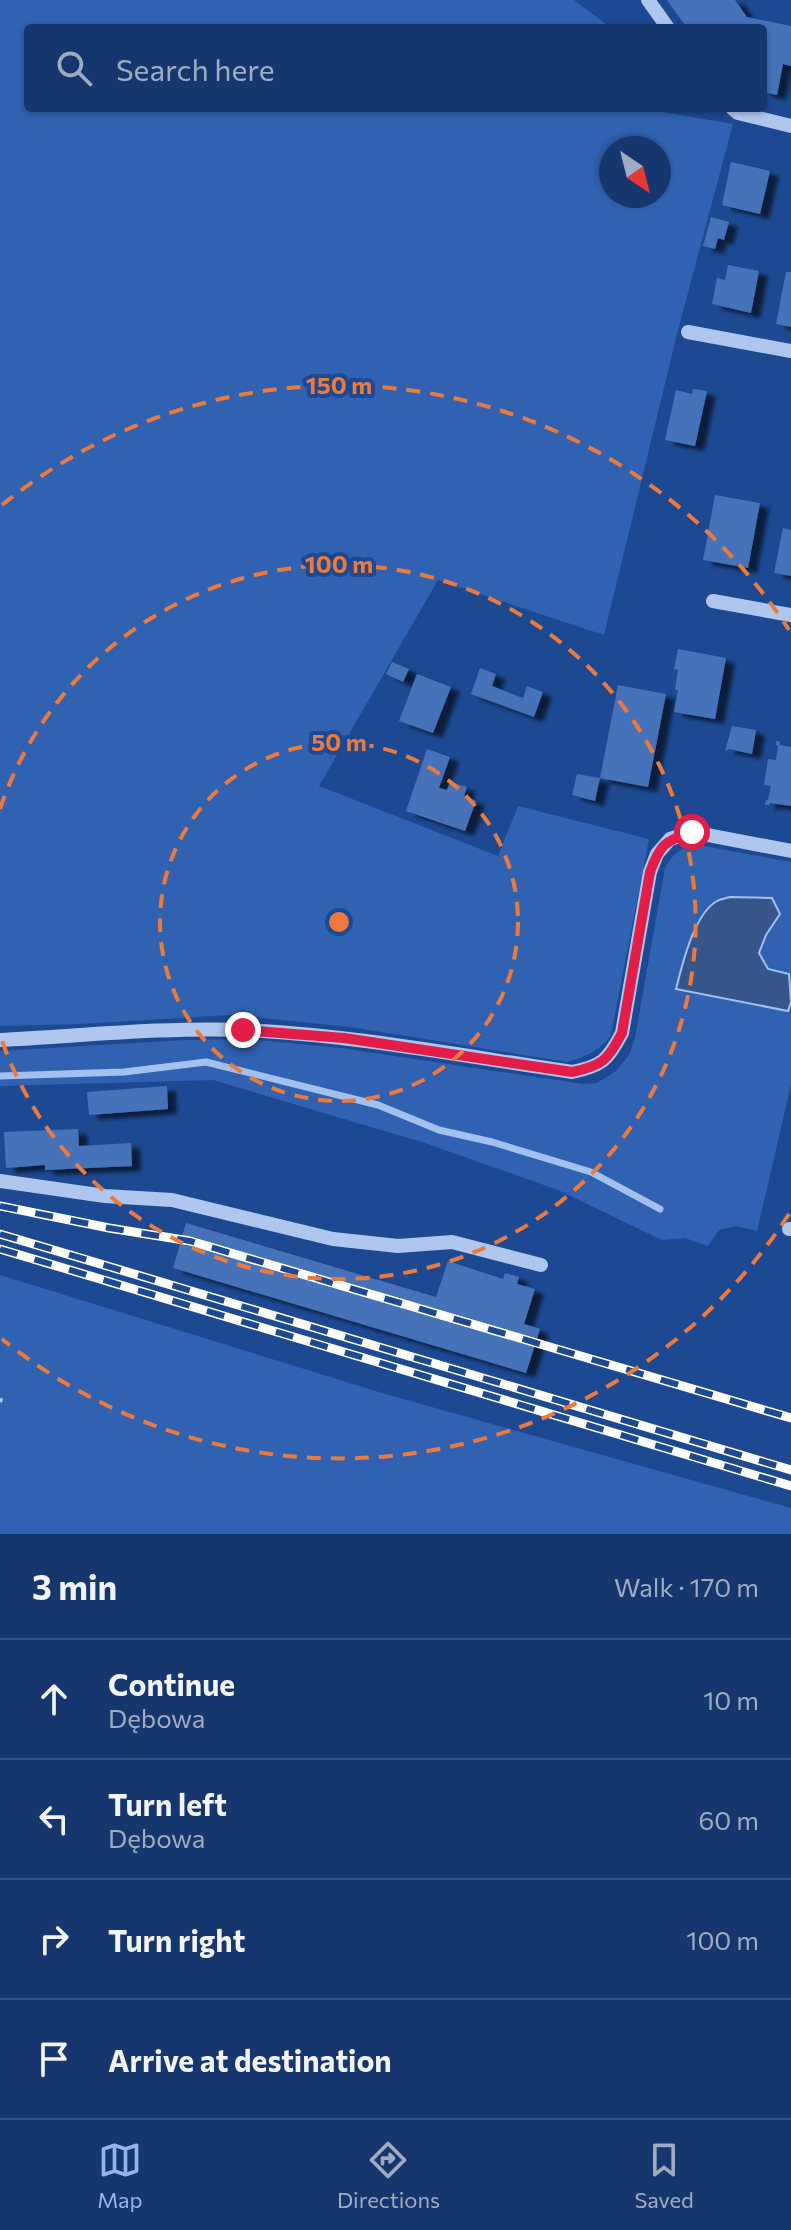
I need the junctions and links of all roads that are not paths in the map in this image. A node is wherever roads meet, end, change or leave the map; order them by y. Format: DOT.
graph roads {
  1 [pos="648,0"];
  2 [pos="665,24"];
  3 [pos="737,112"];
  4 [pos="791,126"];
  5 [pos="688,332"];
  6 [pos="791,351"];
  7 [pos="713,601"];
  8 [pos="791,615"];
  9 [pos="791,851"];
  10 [pos="0,1040"];
  11 [pos="0,1181"];
  12 [pos="541,1265"];
  1 -- 2 [label="street"];
  3 -- 4 [label="street"];
  5 -- 6 [label="street"];
  7 -- 8 [label="street"];
  9 -- 10 [label="street"];
  11 -- 12 [label="street"];
}
